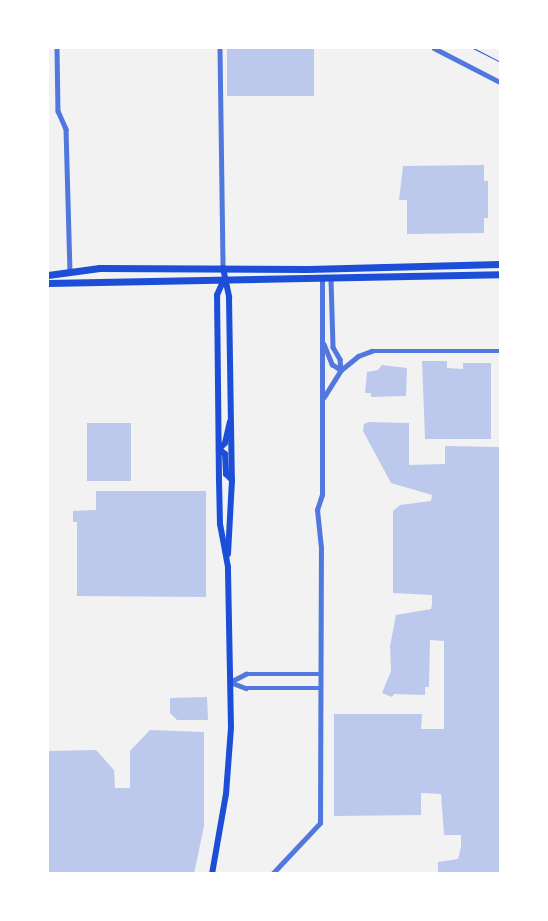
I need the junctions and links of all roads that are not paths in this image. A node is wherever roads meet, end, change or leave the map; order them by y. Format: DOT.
graph roads {
  1 [pos="57,48"];
  2 [pos="220,48"];
  3 [pos="434,48"];
  4 [pos="500,82"];
  5 [pos="500,264"];
  6 [pos="223,268"];
  7 [pos="70,270"];
  8 [pos="500,274"];
  9 [pos="48,275"];
  10 [pos="224,279"];
  11 [pos="331,279"];
  12 [pos="322,280"];
  13 [pos="48,283"];
  14 [pos="322,341"];
  15 [pos="500,351"];
  16 [pos="341,370"];
  17 [pos="323,401"];
  18 [pos="231,422"];
  19 [pos="219,450"];
  20 [pos="232,480"];
  21 [pos="228,568"];
  22 [pos="320,674"];
  23 [pos="230,682"];
  24 [pos="320,688"];
  25 [pos="212,874"];
  26 [pos="272,874"];
  1 -- 7 [label="street"];
  2 -- 6 [label="street"];
  3 -- 4 [label="street"];
  5 -- 6 [label="main road"];
  6 -- 7 [label="main road"];
  6 -- 10 [label="main road"];
  7 -- 9 [label="main road"];
  8 -- 11 [label="main road"];
  10 -- 12 [label="main road"];
  10 -- 13 [label="main road"];
  10 -- 18 [label="main road"];
  10 -- 19 [label="main road"];
  11 -- 12 [label="main road"];
  11 -- 16 [label="street"];
  12 -- 14 [label="street"];
  14 -- 16 [label="street"];
  14 -- 17 [label="street"];
  15 -- 16 [label="street"];
  16 -- 17 [label="street"];
  17 -- 22 [label="street"];
  18 -- 19 [label="main road"];
  18 -- 20 [label="main road"];
  19 -- 20 [label="main road"];
  19 -- 21 [label="main road"];
  20 -- 21 [label="main road"];
  21 -- 23 [label="main road"];
  22 -- 23 [label="street"];
  22 -- 24 [label="street"];
  23 -- 24 [label="street"];
  23 -- 25 [label="main road"];
  24 -- 26 [label="street"];
}
